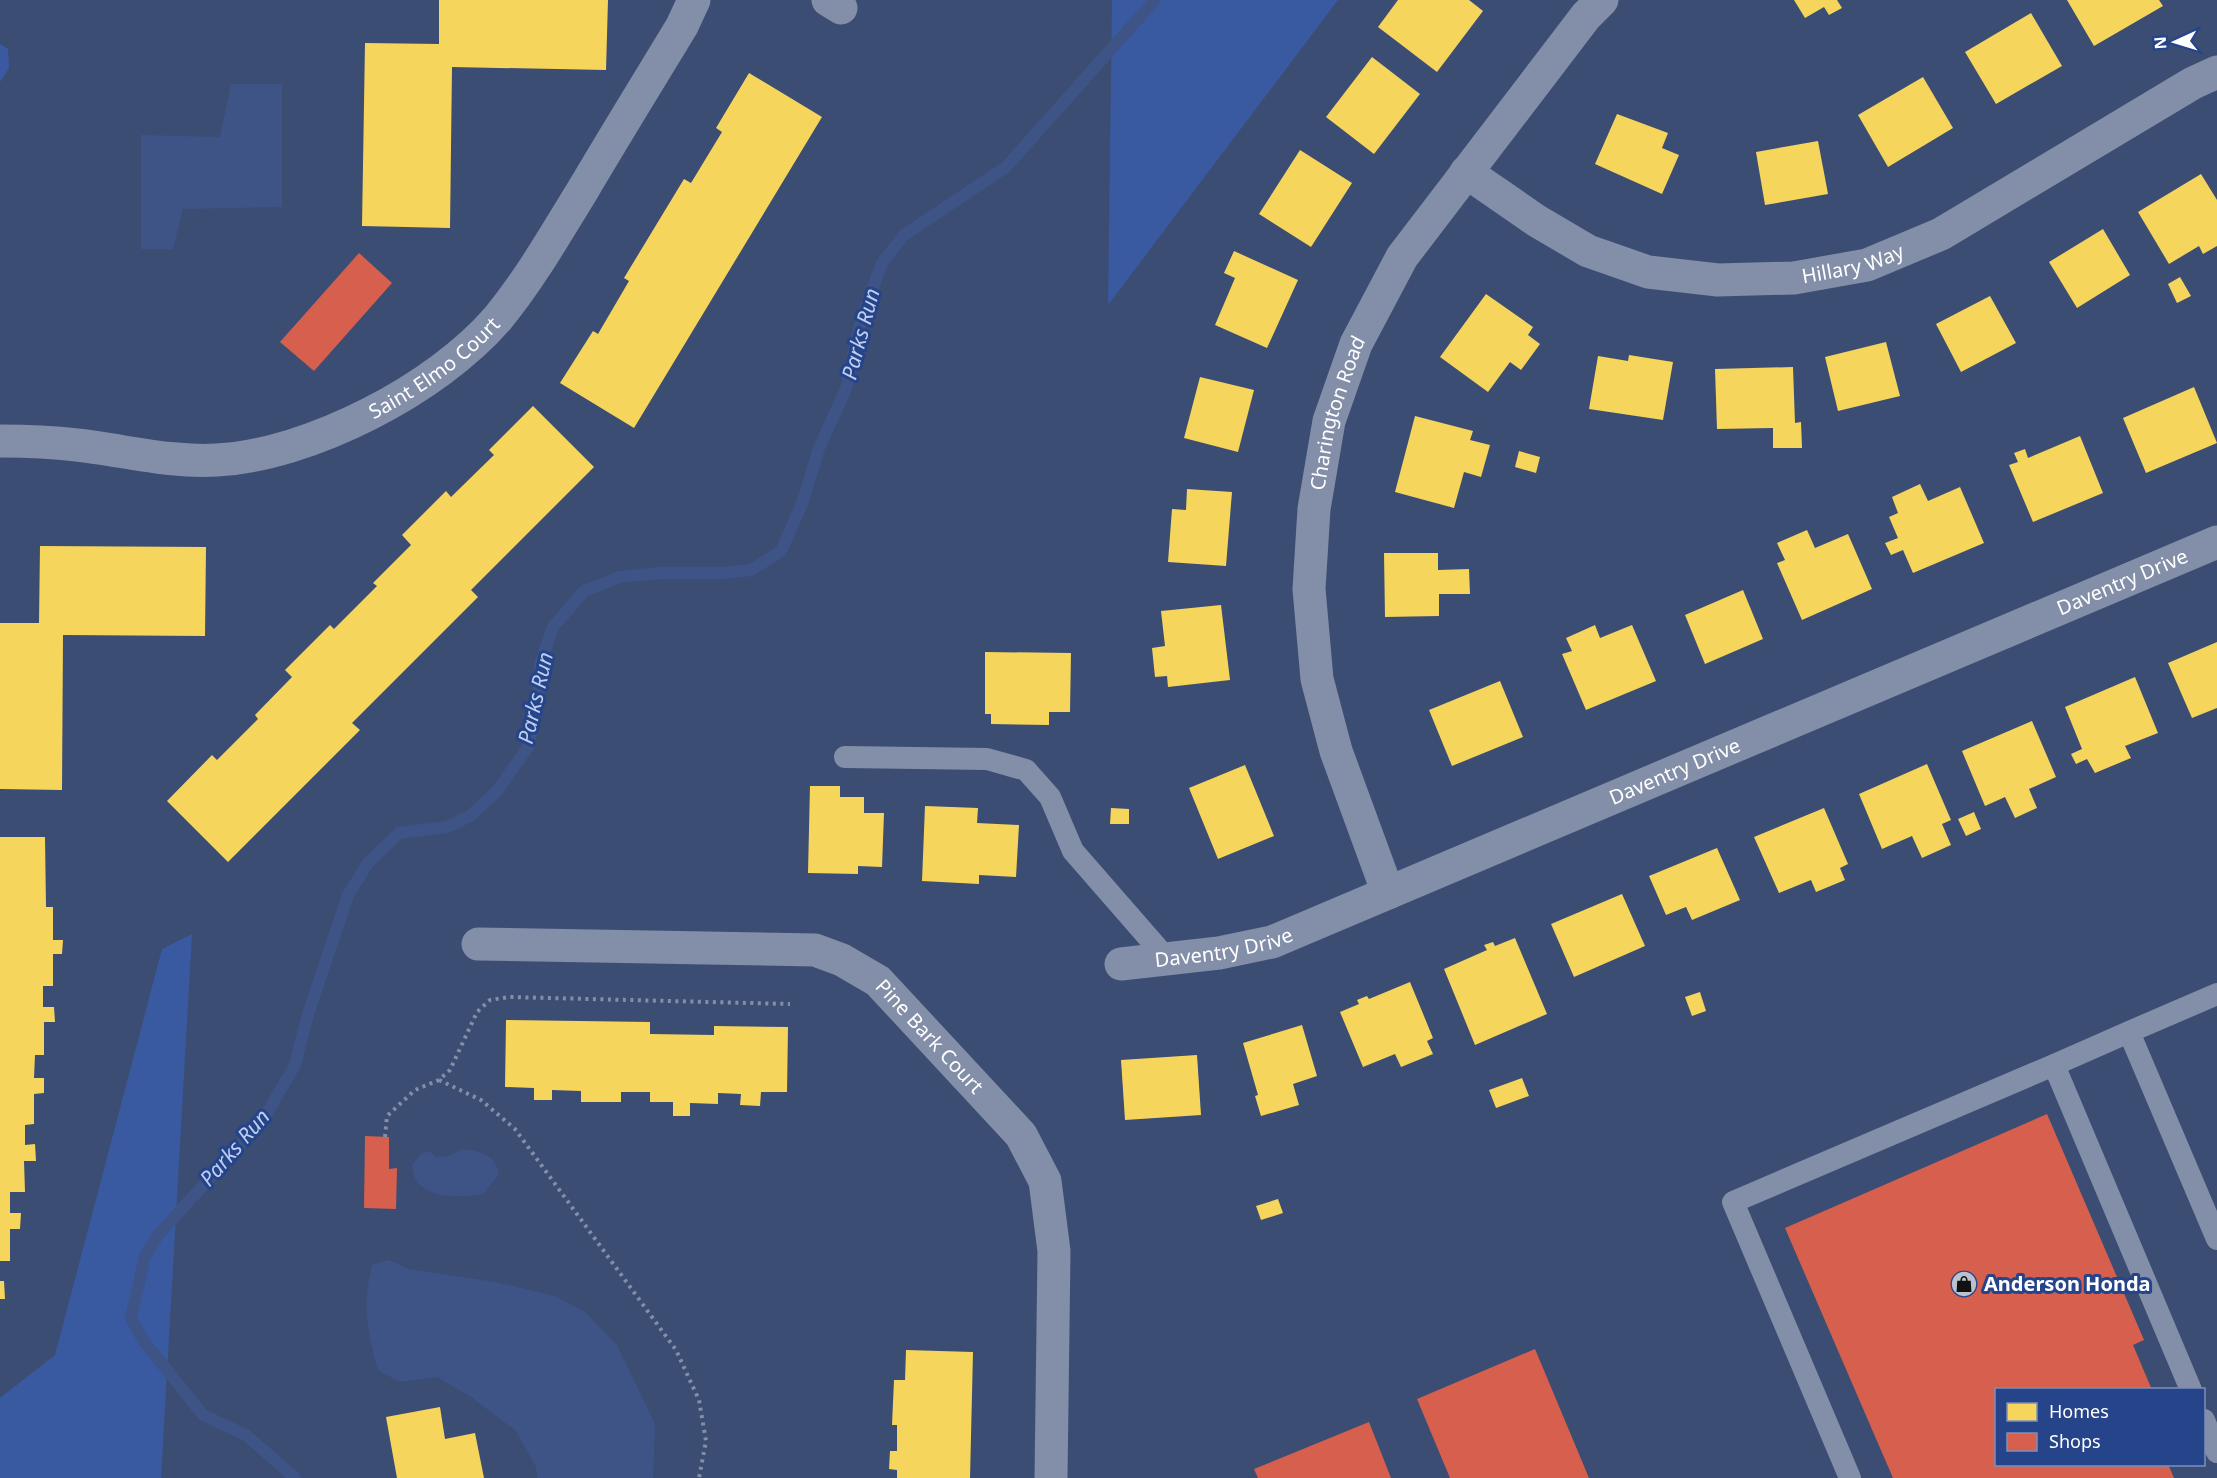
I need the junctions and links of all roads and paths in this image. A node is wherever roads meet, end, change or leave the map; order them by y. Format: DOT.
graph roads {
  1 [pos="694,0"];
  2 [pos="1602,0"];
  3 [pos="2217,72"];
  4 [pos="1466,172"];
  5 [pos="0,441"];
  6 [pos="2217,542"];
  7 [pos="845,757"];
  8 [pos="1388,893"];
  9 [pos="478,944"];
  10 [pos="1168,960"];
  11 [pos="1121,964"];
  12 [pos="2217,994"];
  13 [pos="790,1004"];
  14 [pos="2129,1032"];
  15 [pos="2054,1065"];
  16 [pos="439,1080"];
  17 [pos="385,1137"];
  18 [pos="2217,1239"];
  19 [pos="2191,1388"];
  20 [pos="2205,1422"];
  21 [pos="2217,1452"];
  22 [pos="699,1478"];
  23 [pos="1051,1478"];
  24 [pos="1850,1478"];
  1 -- 5 [label="street, Saint Elmo Court"];
  2 -- 4 [label="street, Charington Road"];
  3 -- 4 [label="street, Hillary Way"];
  4 -- 8 [label="street, Charington Road"];
  6 -- 8 [label="street, Daventry Drive"];
  7 -- 10 [label="lane"];
  8 -- 10 [label="street, Daventry Drive"];
  9 -- 23 [label="street, Pine Bark Court"];
  10 -- 11 [label="street, Daventry Drive"];
  12 -- 14 [label="lane"];
  13 -- 16 [label="path"];
  14 -- 15 [label="lane"];
  14 -- 18 [label="lane"];
  15 -- 19 [label="lane"];
  15 -- 24 [label="lane"];
  16 -- 17 [label="path"];
  16 -- 22 [label="path"];
  20 -- 21 [label="lane"];
}
